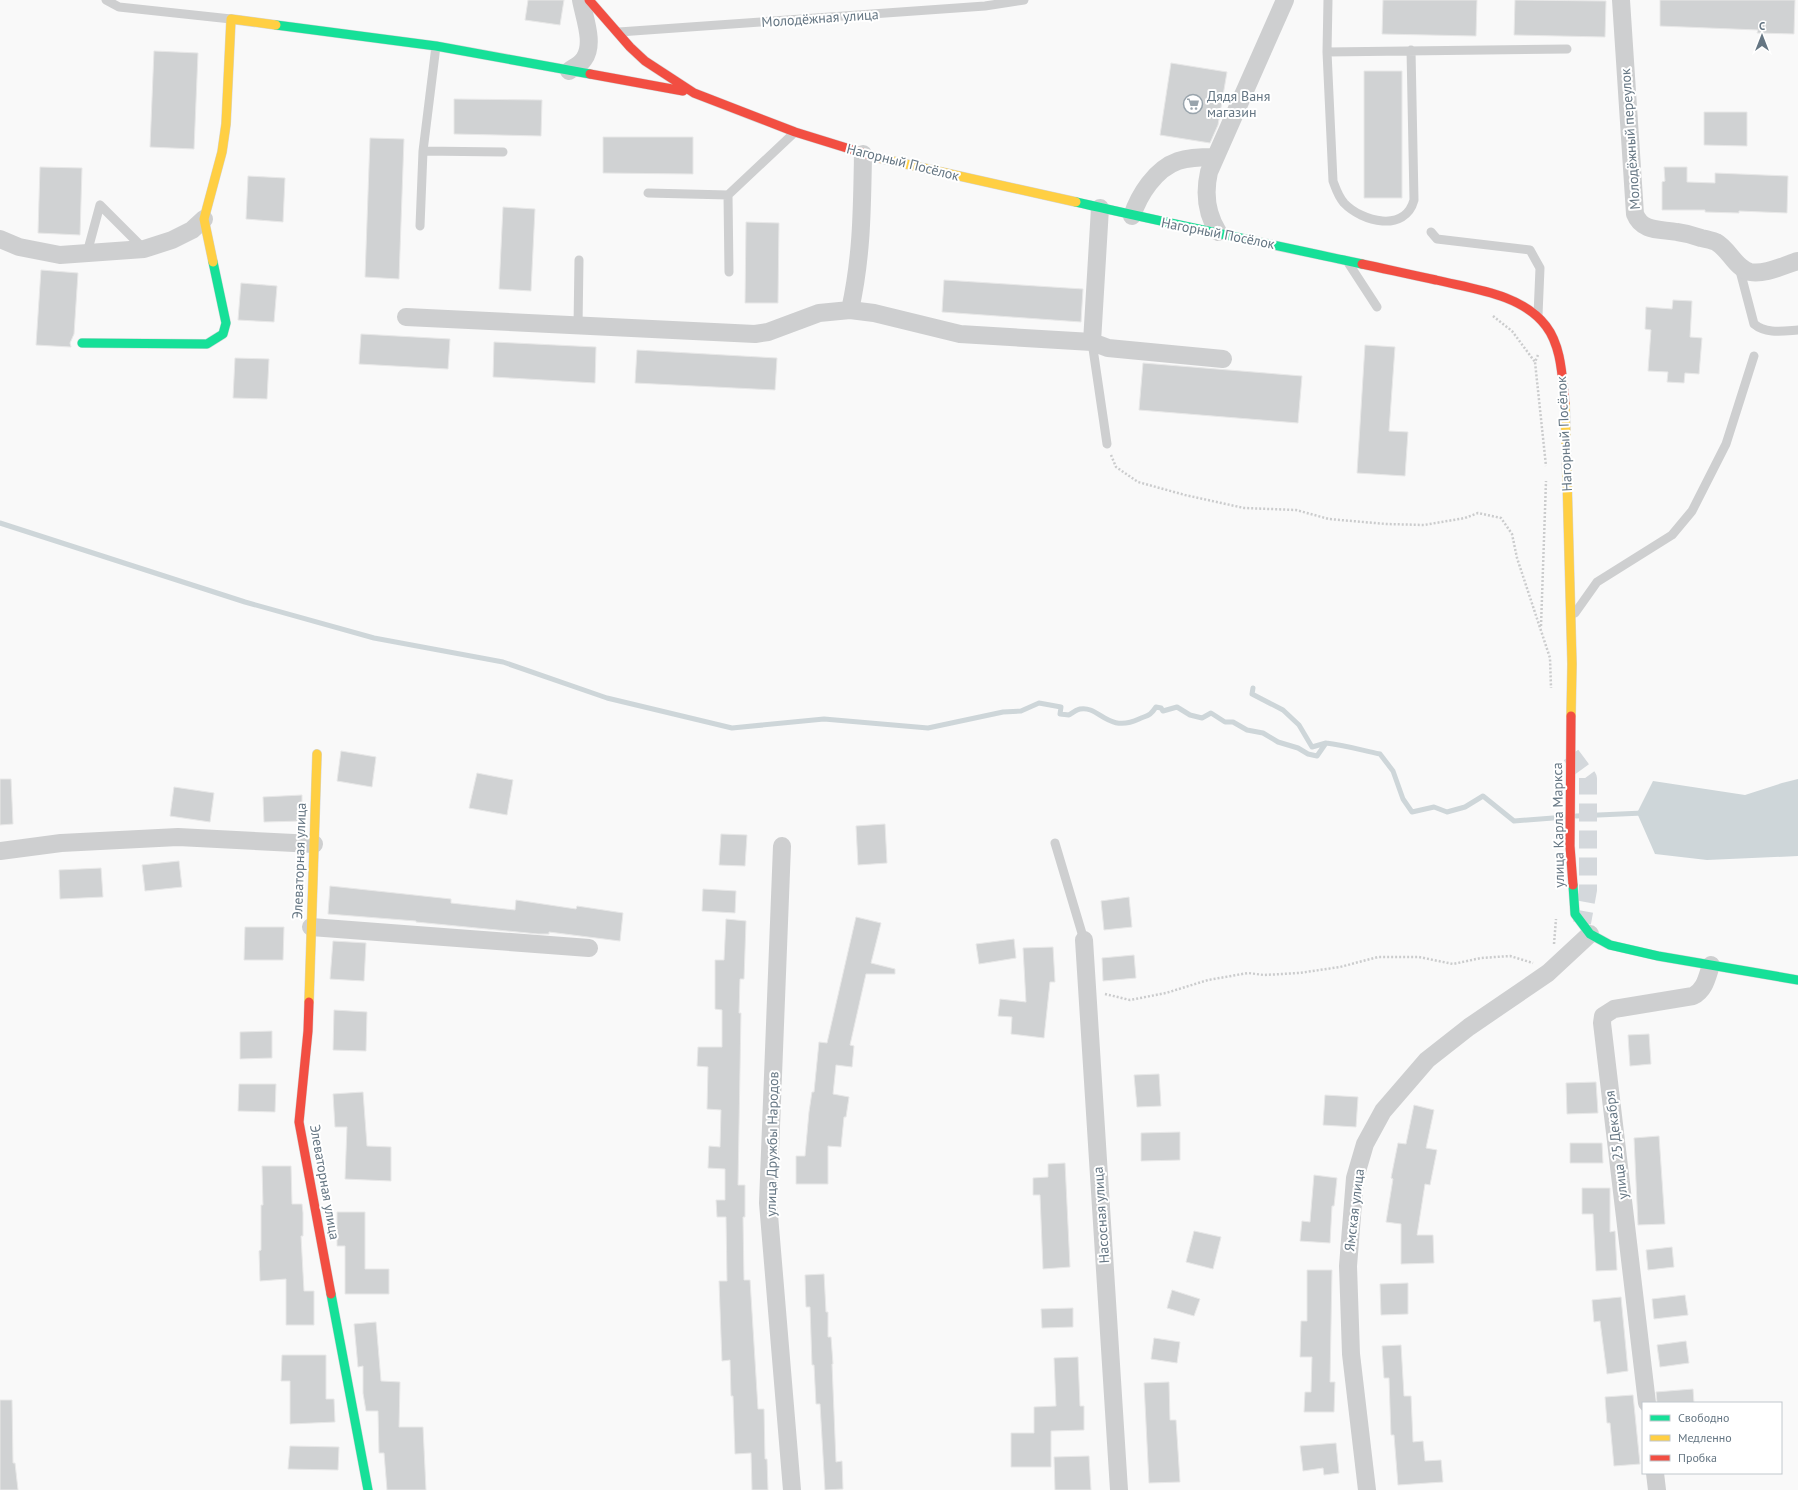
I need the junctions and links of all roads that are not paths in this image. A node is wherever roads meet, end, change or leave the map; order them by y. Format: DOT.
graph roads {
  1 [pos="106,0"];
  2 [pos="581,0"];
  3 [pos="589,0"];
  4 [pos="1024,0"];
  5 [pos="1286,0"];
  6 [pos="1328,0"];
  7 [pos="1620,0"];
  8 [pos="231,18"];
  9 [pos="616,32"];
  10 [pos="436,46"];
  11 [pos="1567,49"];
  12 [pos="1411,50"];
  13 [pos="1327,52"];
  14 [pos="568,71"];
  15 [pos="694,94"];
  16 [pos="795,132"];
  17 [pos="424,151"];
  18 [pos="504,152"];
  19 [pos="862,154"];
  20 [pos="1215,157"];
  21 [pos="648,194"];
  22 [pos="728,195"];
  23 [pos="1100,208"];
  24 [pos="1132,216"];
  25 [pos="204,219"];
  26 [pos="420,226"];
  27 [pos="1218,232"];
  28 [pos="1431,232"];
  29 [pos="0,239"];
  30 [pos="144,250"];
  31 [pos="87,253"];
  32 [pos="579,260"];
  33 [pos="1347,261"];
  34 [pos="1798,261"];
  35 [pos="1739,265"];
  36 [pos="729,272"];
  37 [pos="1377,307"];
  38 [pos="850,310"];
  39 [pos="1538,316"];
  40 [pos="406,317"];
  41 [pos="578,326"];
  42 [pos="1798,330"];
  43 [pos="82,342"];
  44 [pos="1092,342"];
  45 [pos="1754,356"];
  46 [pos="1223,359"];
  47 [pos="1107,444"];
  48 [pos="1571,619"];
  49 [pos="1571,731"];
  50 [pos="317,754"];
  51 [pos="1055,843"];
  52 [pos="314,844"];
  53 [pos="782,846"];
  54 [pos="0,851"];
  55 [pos="1576,914"];
  56 [pos="311,927"];
  57 [pos="1590,934"];
  58 [pos="1084,940"];
  59 [pos="589,948"];
  60 [pos="1711,964"];
  61 [pos="1798,980"];
  62 [pos="1647,1402"];
  63 [pos="1655,1474"];
  64 [pos="368,1490"];
  65 [pos="792,1490"];
  66 [pos="1119,1490"];
  67 [pos="1367,1490"];
  68 [pos="1657,1490"];
  1 -- 8 [label="lane"];
  2 -- 14 [label="street"];
  3 -- 9 [label="street, Нагорный Посёлок"];
  4 -- 9 [label="lane, Молодёжная улица"];
  5 -- 20 [label="street"];
  6 -- 13 [label="lane"];
  7 -- 35 [label="street, Молодёжный переулок"];
  8 -- 10 [label="street"];
  8 -- 25 [label="street"];
  9 -- 15 [label="street, Нагорный Посёлок"];
  10 -- 14 [label="street"];
  10 -- 17 [label="lane"];
  11 -- 12 [label="lane"];
  12 -- 13 [label="lane"];
  12 -- 13 [label="lane"];
  14 -- 15 [label="street"];
  15 -- 16 [label="street, Нагорный Посёлок"];
  16 -- 19 [label="street, Нагорный Посёлок"];
  16 -- 22 [label="lane"];
  17 -- 18 [label="lane"];
  17 -- 26 [label="lane"];
  19 -- 23 [label="street, Нагорный Посёлок"];
  19 -- 38 [label="street"];
  20 -- 24 [label="street"];
  20 -- 27 [label="street"];
  21 -- 22 [label="lane"];
  22 -- 36 [label="lane"];
  23 -- 24 [label="street, Нагорный Посёлок"];
  23 -- 44 [label="street"];
  24 -- 27 [label="street, Нагорный Посёлок"];
  25 -- 30 [label="street"];
  25 -- 43 [label="street"];
  27 -- 33 [label="street, Нагорный Посёлок"];
  28 -- 39 [label="lane"];
  29 -- 31 [label="street"];
  30 -- 31 [label="street"];
  30 -- 31 [label="lane"];
  32 -- 41 [label="lane"];
  33 -- 37 [label="lane"];
  33 -- 39 [label="street, Нагорный Посёлок"];
  34 -- 35 [label="street, Молодёжный переулок"];
  35 -- 42 [label="lane"];
  38 -- 41 [label="street"];
  38 -- 44 [label="street"];
  39 -- 48 [label="street, Нагорный Посёлок"];
  40 -- 41 [label="street"];
  44 -- 46 [label="street"];
  44 -- 47 [label="lane"];
  45 -- 48 [label="lane"];
  48 -- 49 [label="street, Нагорный Посёлок"];
  49 -- 55 [label="street"];
  50 -- 52 [label="street, Элеваторная улица"];
  51 -- 58 [label="lane"];
  52 -- 54 [label="street"];
  52 -- 56 [label="street, Элеваторная улица"];
  53 -- 65 [label="street, улица Дружбы Народов"];
  55 -- 57 [label="street"];
  56 -- 59 [label="street"];
  56 -- 64 [label="street, Элеваторная улица"];
  57 -- 60 [label="street"];
  57 -- 67 [label="street, Ямская улица"];
  58 -- 66 [label="street, Насосная улица"];
  60 -- 61 [label="street"];
  60 -- 62 [label="street, улица 25 Декабря"];
  63 -- 68 [label="street"];
}
